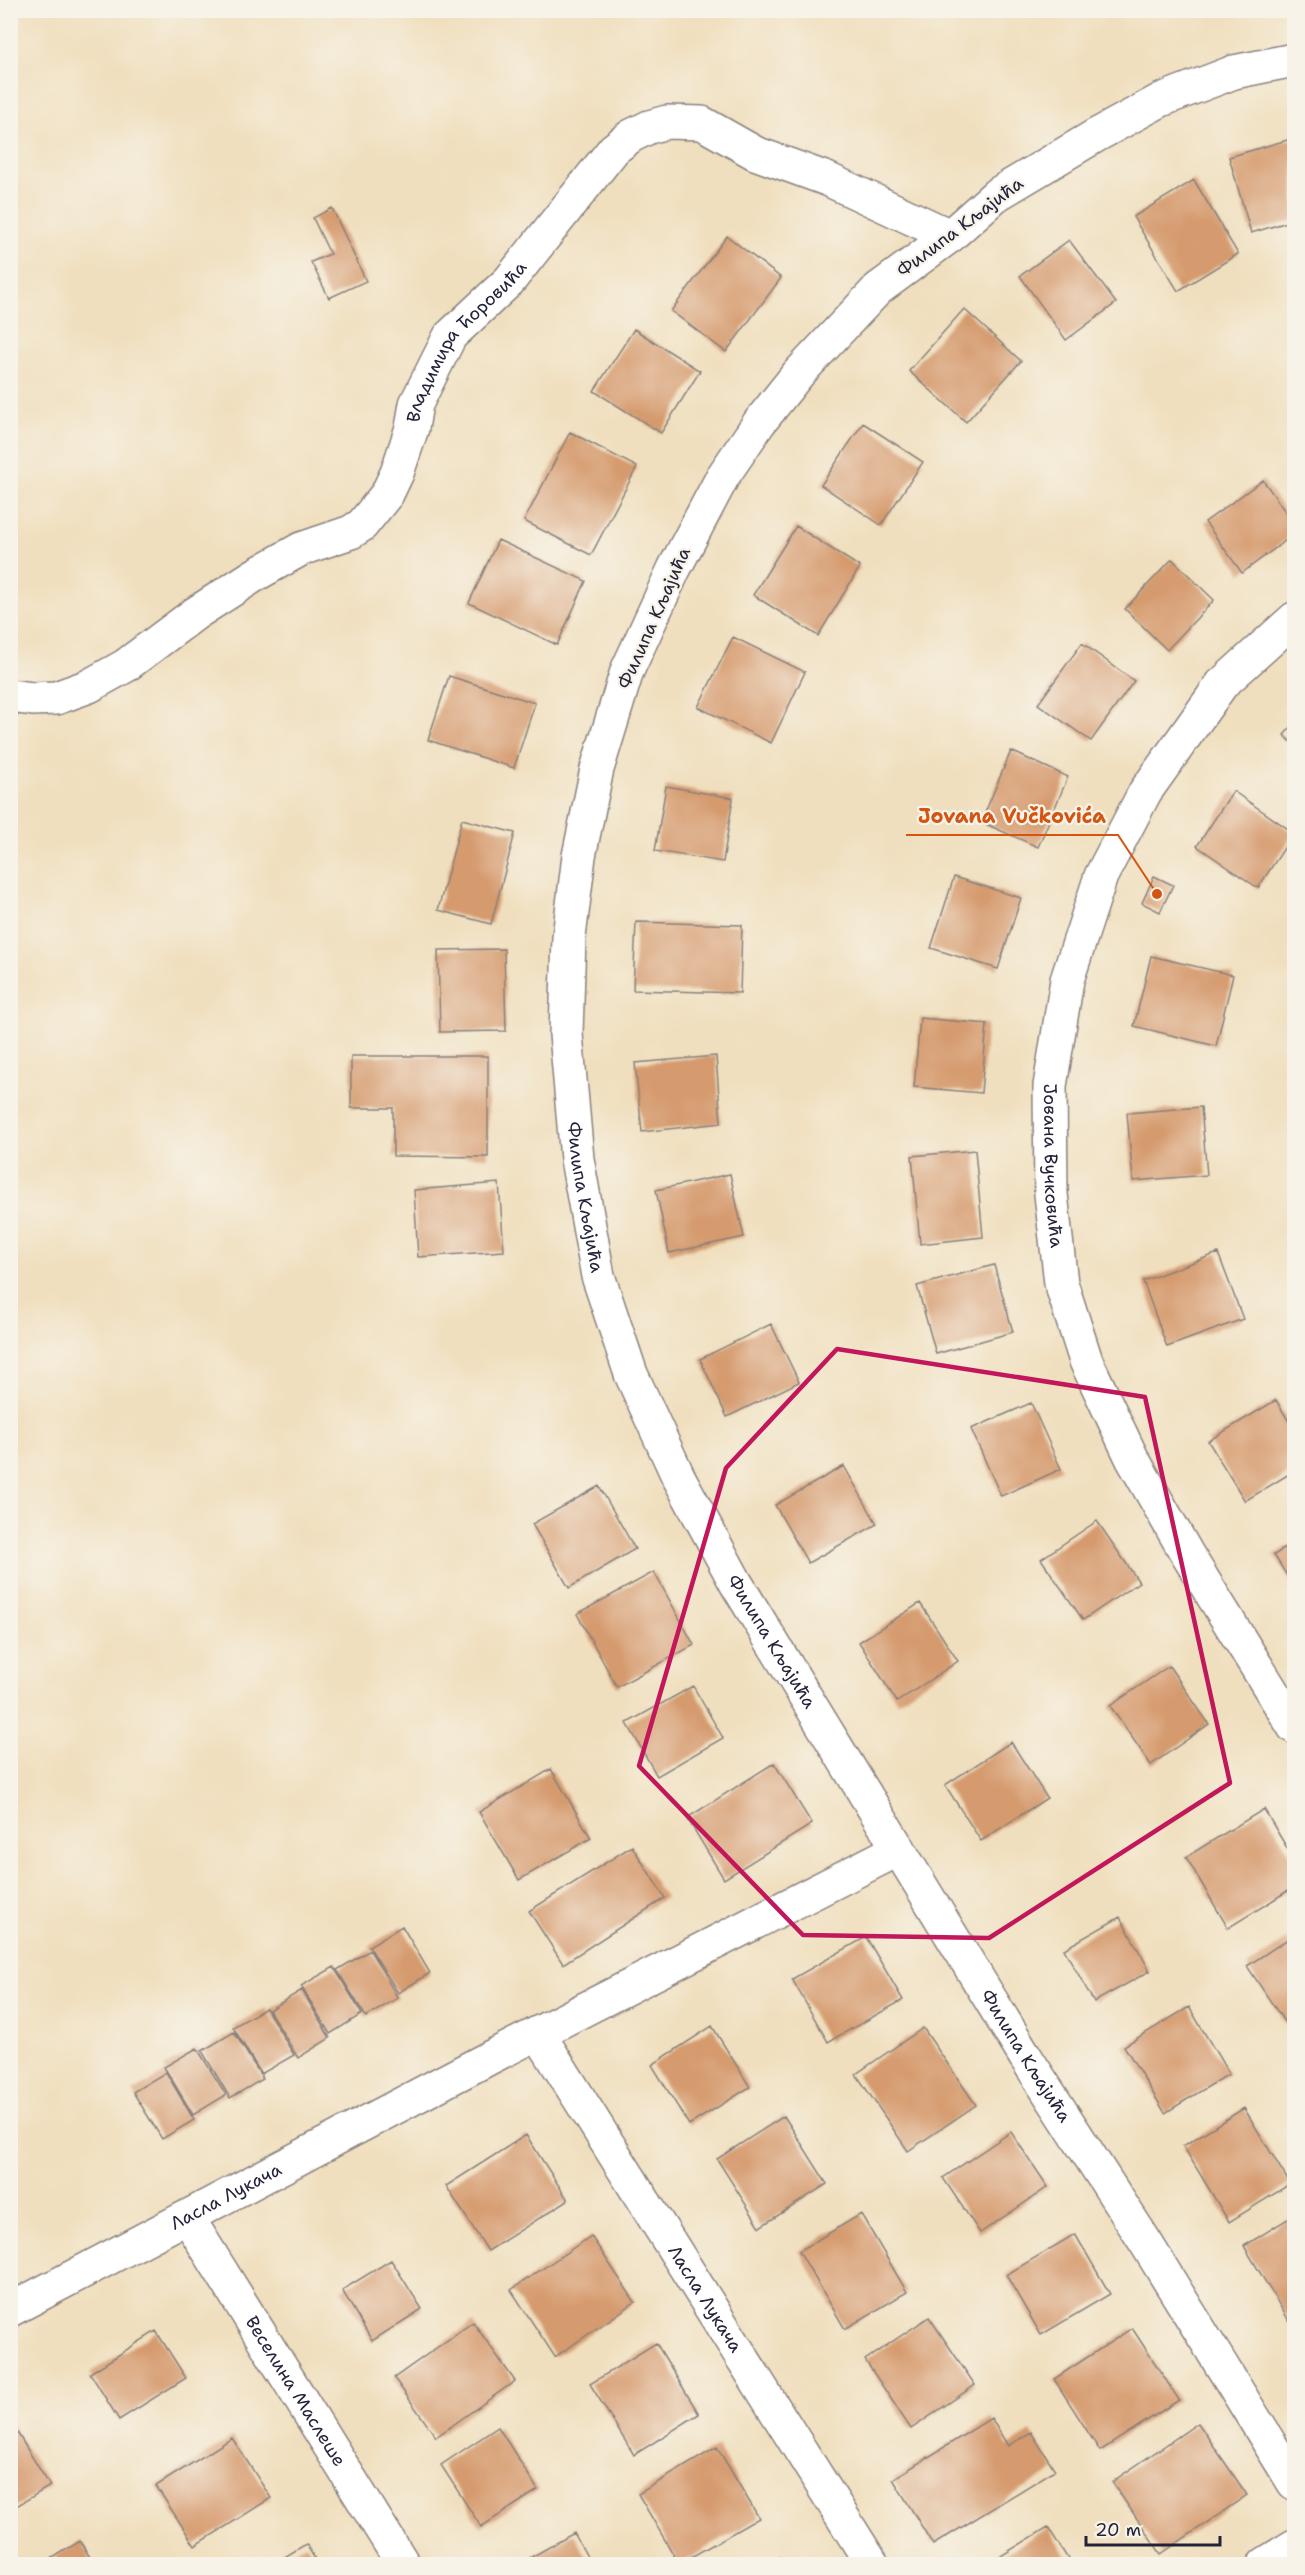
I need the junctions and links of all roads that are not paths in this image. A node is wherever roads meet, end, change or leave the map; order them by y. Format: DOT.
graph roads {
  1 [pos="1294,60"];
  2 [pos="950,236"];
  3 [pos="1294,618"];
  4 [pos="10,696"];
  5 [pos="1294,1727"];
  6 [pos="899,1849"];
  7 [pos="538,2033"];
  8 [pos="188,2218"];
  9 [pos="10,2310"];
  10 [pos="1294,2484"];
  11 [pos="1294,2546"];
  12 [pos="403,2565"];
  13 [pos="872,2565"];
  14 [pos="1265,2565"];
  1 -- 2 [label="street, Филипа Кљајића"];
  2 -- 4 [label="street, Владимира Ћоровића"];
  2 -- 6 [label="street, Филипа Кљајића"];
  3 -- 5 [label="street, Јована Вучковића"];
  6 -- 7 [label="street, Ласла Лукача"];
  6 -- 10 [label="street, Филипа Кљајића"];
  7 -- 8 [label="street, Ласла Лукача"];
  7 -- 13 [label="street, Ласла Лукача"];
  8 -- 9 [label="street, Ласла Лукача"];
  8 -- 12 [label="street, Веселина Маслеше"];
  11 -- 14 [label="street"];
}
